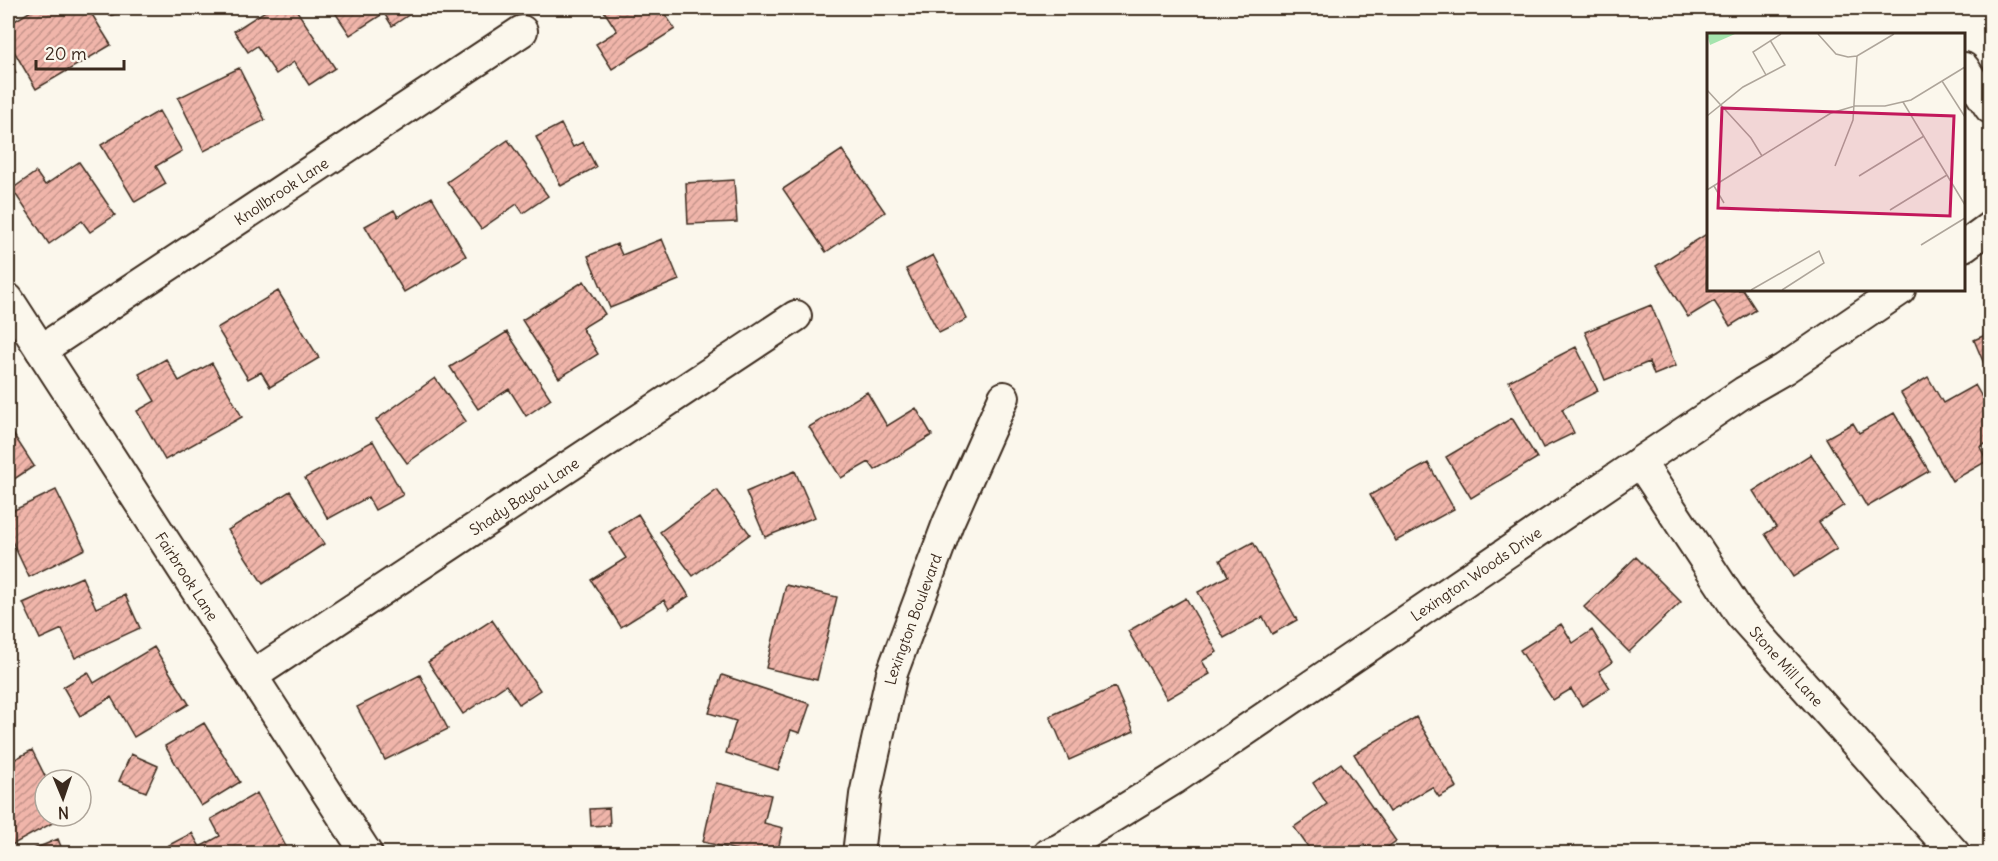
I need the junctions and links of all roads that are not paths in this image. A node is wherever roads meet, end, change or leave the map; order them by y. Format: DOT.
graph roads {
  1 [pos="522,31"];
  2 [pos="1965,70"];
  3 [pos="1990,108"];
  4 [pos="1990,227"];
  5 [pos="1965,245"];
  6 [pos="1899,291"];
  7 [pos="8,299"];
  8 [pos="796,316"];
  9 [pos="41,350"];
  10 [pos="1004,397"];
  11 [pos="1640,462"];
  12 [pos="252,676"];
  13 [pos="367,854"];
  14 [pos="858,854"];
  15 [pos="1048,854"];
  16 [pos="1955,854"];
  1 -- 9 [label="street, Knollbrook Lane"];
  2 -- 3 [label="street"];
  4 -- 5 [label="street"];
  6 -- 11 [label="street, Lexington Woods Drive"];
  7 -- 9 [label="street, Fairbrook Lane"];
  8 -- 12 [label="street, Shady Bayou Lane"];
  9 -- 12 [label="street, Fairbrook Lane"];
  10 -- 14 [label="street, Lexington Boulevard"];
  11 -- 15 [label="street, Lexington Woods Drive"];
  11 -- 16 [label="street, Stone Mill Lane"];
  12 -- 13 [label="street, Fairbrook Lane"];
}
